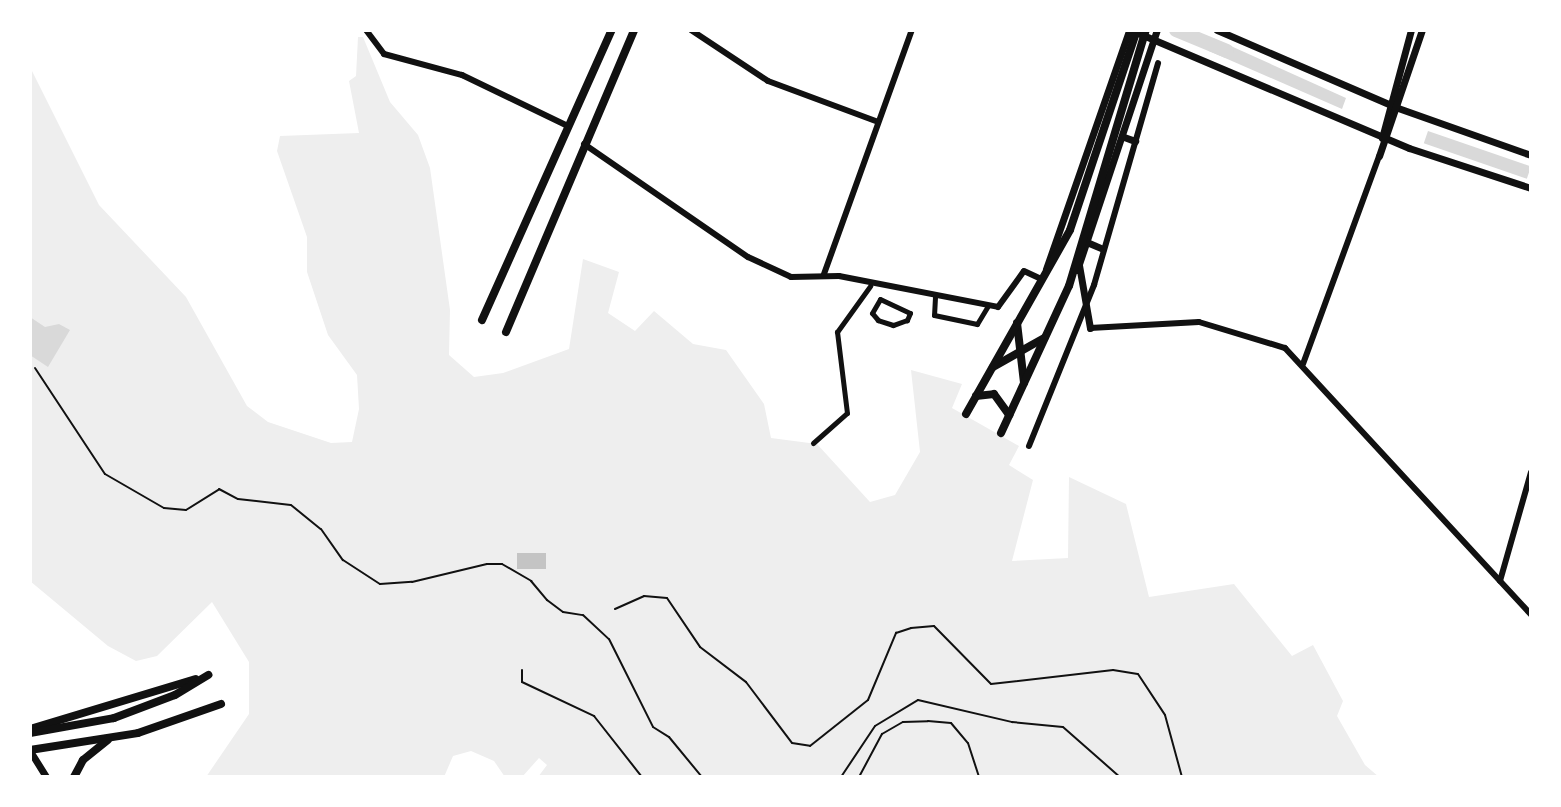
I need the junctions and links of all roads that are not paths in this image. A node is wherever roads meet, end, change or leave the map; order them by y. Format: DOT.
graph roads {
  1 [pos="366,30"];
  2 [pos="612,30"];
  3 [pos="634,30"];
  4 [pos="691,30"];
  5 [pos="912,30"];
  6 [pos="1132,30"];
  7 [pos="1146,30"];
  8 [pos="1157,30"];
  9 [pos="1217,30"];
  10 [pos="1411,30"];
  11 [pos="1422,30"];
  12 [pos="1154,43"];
  13 [pos="1158,63"];
  14 [pos="1393,107"];
  15 [pos="878,122"];
  16 [pos="568,126"];
  17 [pos="1124,137"];
  18 [pos="1384,137"];
  19 [pos="1135,141"];
  20 [pos="583,143"];
  21 [pos="1531,155"];
  22 [pos="1379,156"];
  23 [pos="1531,188"];
  24 [pos="1089,243"];
  25 [pos="1103,249"];
  26 [pos="1079,265"];
  27 [pos="824,274"];
  28 [pos="1043,275"];
  29 [pos="870,286"];
  30 [pos="1069,286"];
  31 [pos="935,297"];
  32 [pos="988,306"];
  33 [pos="1086,306"];
  34 [pos="910,313"];
  35 [pos="482,320"];
  36 [pos="1017,323"];
  37 [pos="1090,328"];
  38 [pos="506,332"];
  39 [pos="1045,338"];
  40 [pos="1020,352"];
  41 [pos="1303,364"];
  42 [pos="991,368"];
  43 [pos="1024,384"];
  44 [pos="976,396"];
  45 [pos="966,414"];
  46 [pos="1009,415"];
  47 [pos="1001,433"];
  48 [pos="813,443"];
  49 [pos="1029,446"];
  50 [pos="1531,472"];
  51 [pos="1500,581"];
  52 [pos="1531,615"];
  53 [pos="208,675"];
  54 [pos="221,704"];
  55 [pos="30,731"];
  56 [pos="111,738"];
  57 [pos="30,750"];
  58 [pos="46,777"];
  59 [pos="74,777"];
  1 -- 16 [label="street"];
  2 -- 16 [label="main road"];
  3 -- 20 [label="main road"];
  4 -- 15 [label="street"];
  5 -- 15 [label="street"];
  6 -- 12 [label="main road"];
  6 -- 28 [label="main road"];
  6 -- 28 [label="main road"];
  7 -- 30 [label="main road"];
  8 -- 12 [label="main road"];
  9 -- 14 [label="main road"];
  10 -- 14 [label="main road"];
  11 -- 14 [label="main road"];
  12 -- 17 [label="main road"];
  12 -- 18 [label="main road"];
  13 -- 19 [label="street"];
  14 -- 18 [label="main road"];
  14 -- 21 [label="main road"];
  15 -- 27 [label="street"];
  16 -- 35 [label="main road"];
  17 -- 19 [label="main road"];
  17 -- 24 [label="main road"];
  18 -- 22 [label="main road"];
  18 -- 23 [label="main road"];
  19 -- 25 [label="street"];
  20 -- 27 [label="street"];
  20 -- 38 [label="main road"];
  22 -- 41 [label="street"];
  24 -- 25 [label="main road"];
  24 -- 26 [label="main road"];
  25 -- 33 [label="street"];
  26 -- 30 [label="main road"];
  26 -- 33 [label="main road"];
  27 -- 29 [label="street"];
  28 -- 32 [label="street"];
  28 -- 36 [label="main road"];
  29 -- 31 [label="street"];
  29 -- 48 [label="street"];
  30 -- 39 [label="main road"];
  31 -- 32 [label="street"];
  31 -- 32 [label="street"];
  33 -- 37 [label="main road"];
  33 -- 49 [label="street"];
  34 -- 34 [label="street"];
  36 -- 40 [label="main road"];
  36 -- 42 [label="main road"];
  37 -- 41 [label="street"];
  39 -- 40 [label="main road"];
  39 -- 43 [label="main road"];
  40 -- 42 [label="main road"];
  40 -- 43 [label="main road"];
  41 -- 51 [label="street"];
  42 -- 44 [label="main road"];
  43 -- 46 [label="main road"];
  44 -- 45 [label="main road"];
  44 -- 46 [label="main road"];
  46 -- 47 [label="main road"];
  50 -- 51 [label="street"];
  51 -- 52 [label="street"];
  53 -- 55 [label="main road"];
  54 -- 56 [label="main road"];
  56 -- 57 [label="main road"];
  56 -- 59 [label="main road"];
  57 -- 58 [label="main road"];
}
